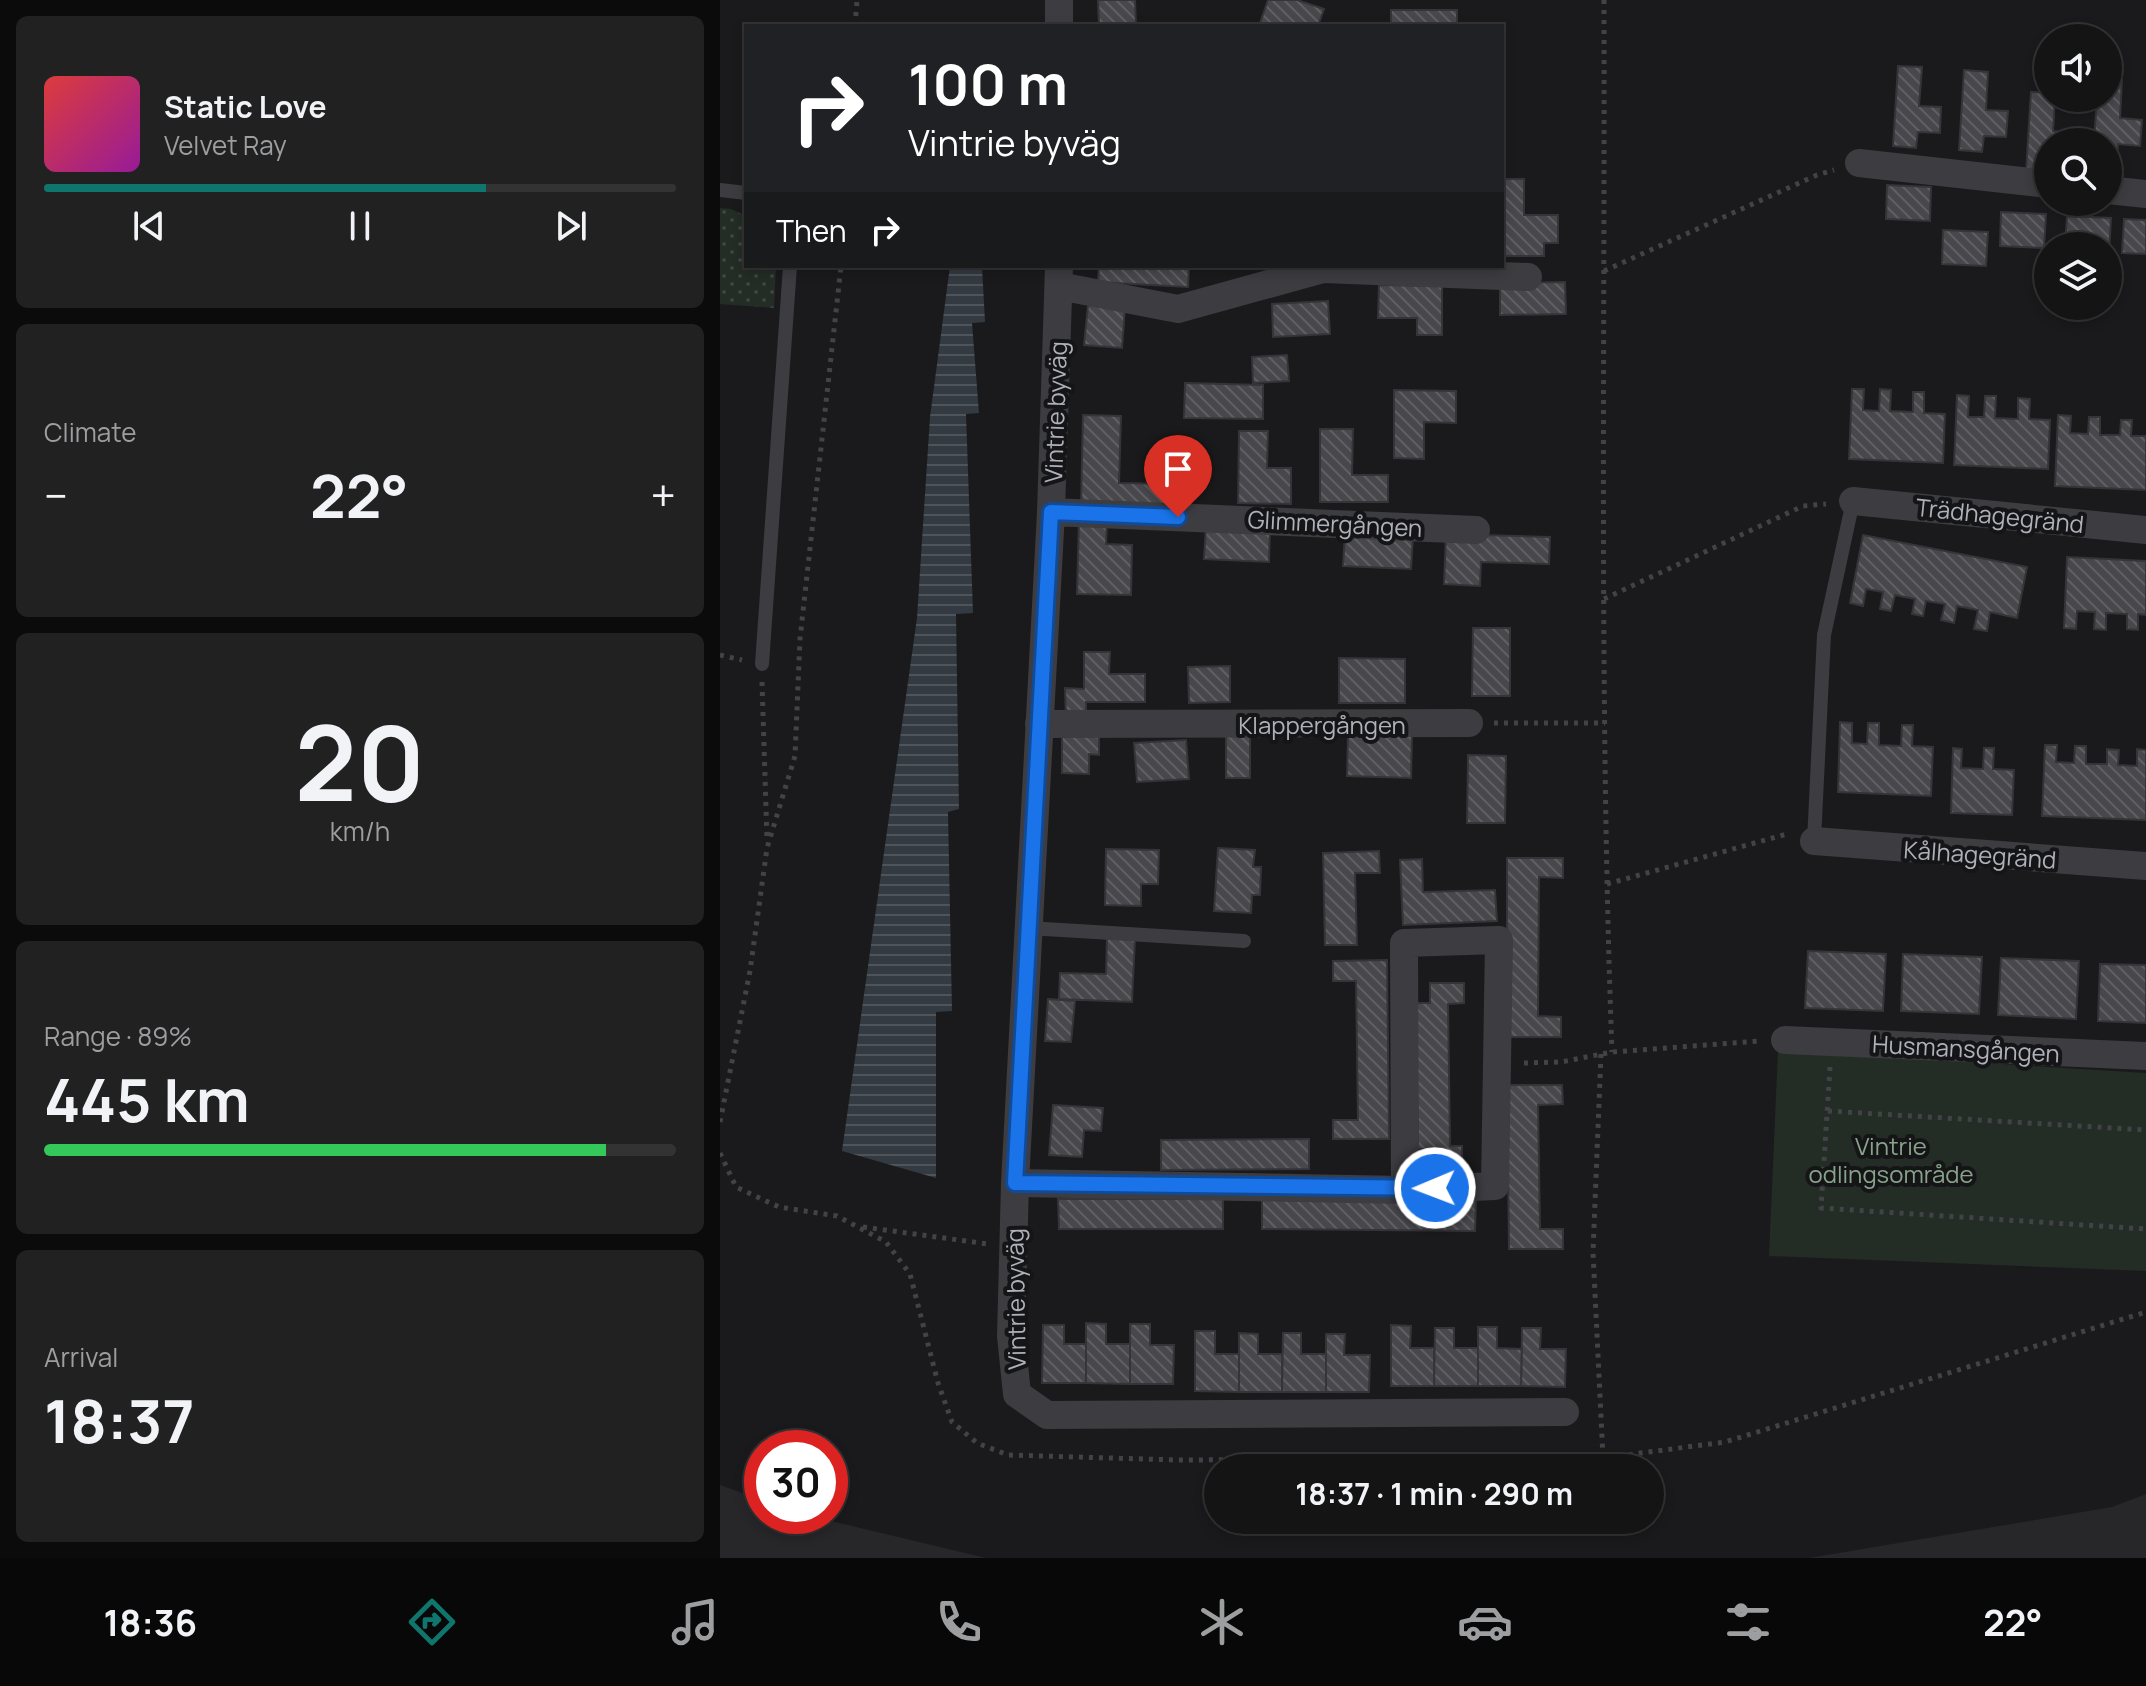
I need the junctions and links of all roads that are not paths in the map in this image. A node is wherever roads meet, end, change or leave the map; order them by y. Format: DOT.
graph roads {
  1 [pos="1059,0"];
  2 [pos="1059,24"];
  3 [pos="1859,163"];
  4 [pos="2034,182"];
  5 [pos="720,190"];
  6 [pos="2122,191"];
  7 [pos="744,193"];
  8 [pos="2146,194"];
  9 [pos="790,268"];
  10 [pos="1059,276"];
  11 [pos="1528,277"];
  12 [pos="1853,501"];
  13 [pos="1051,512"];
  14 [pos="1476,530"];
  15 [pos="2146,530"];
  16 [pos="762,664"];
  17 [pos="1469,723"];
  18 [pos="1039,724"];
  19 [pos="1815,834"];
  20 [pos="2146,866"];
  21 [pos="1028,928"];
  22 [pos="1244,941"];
  23 [pos="1785,1040"];
  24 [pos="2146,1056"];
  25 [pos="1015,1183"];
  26 [pos="1405,1190"];
  27 [pos="1565,1412"];
  1 -- 2 [label="street"];
  3 -- 4 [label="street"];
  5 -- 7 [label="lane"];
  6 -- 8 [label="street"];
  9 -- 16 [label="lane"];
  10 -- 11 [label="street"];
  10 -- 13 [label="street, Vintrie byväg"];
  12 -- 15 [label="street, Trädhagegränd"];
  12 -- 19 [label="lane"];
  13 -- 14 [label="street, Glimmergången"];
  13 -- 18 [label="street, Vintrie byväg"];
  17 -- 18 [label="street, Klappergången"];
  18 -- 21 [label="street, Vintrie byväg"];
  19 -- 20 [label="street, Kålhagegränd"];
  21 -- 22 [label="lane"];
  21 -- 25 [label="street, Vintrie byväg"];
  23 -- 24 [label="street, Husmansgången"];
  25 -- 26 [label="street"];
  25 -- 27 [label="street, Vintrie byväg"];
  26 -- 26 [label="street"];
}
